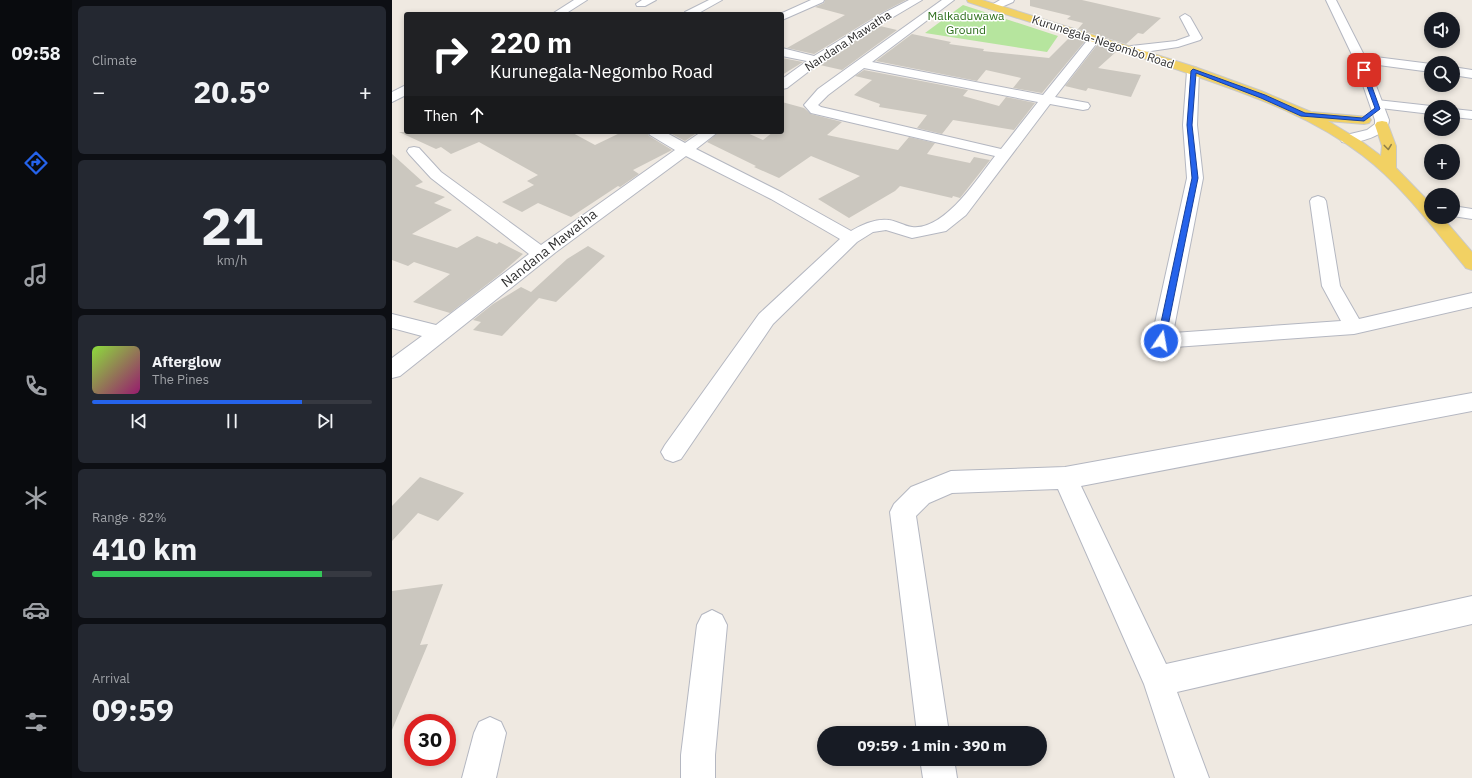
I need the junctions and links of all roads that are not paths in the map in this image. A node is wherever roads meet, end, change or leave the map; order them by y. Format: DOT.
graph roads {
  1 [pos="582,0"];
  2 [pos="717,0"];
  3 [pos="820,0"];
  4 [pos="916,0"];
  5 [pos="949,0"];
  6 [pos="972,0"];
  7 [pos="1009,0"];
  8 [pos="1331,0"];
  9 [pos="993,7"];
  10 [pos="561,12"];
  11 [pos="693,12"];
  12 [pos="784,16"];
  13 [pos="1185,17"];
  14 [pos="1094,39"];
  15 [pos="1131,50"];
  16 [pos="784,52"];
  17 [pos="1360,59"];
  18 [pos="817,60"];
  19 [pos="862,64"];
  20 [pos="1424,67"];
  21 [pos="1193,71"];
  22 [pos="1460,72"];
  23 [pos="1472,74"];
  24 [pos="784,83"];
  25 [pos="784,84"];
  26 [pos="404,89"];
  27 [pos="823,92"];
  28 [pos="392,98"];
  29 [pos="1047,100"];
  30 [pos="1083,106"];
  31 [pos="1377,107"];
  32 [pos="1424,110"];
  33 [pos="1460,114"];
  34 [pos="1304,115"];
  35 [pos="1472,115"];
  36 [pos="1364,120"];
  37 [pos="1382,125"];
  38 [pos="1329,128"];
  39 [pos="659,134"];
  40 [pos="708,134"];
  41 [pos="1348,139"];
  42 [pos="684,149"];
  43 [pos="414,151"];
  44 [pos="1004,154"];
  45 [pos="1388,169"];
  46 [pos="1318,201"];
  47 [pos="1424,205"];
  48 [pos="1460,212"];
  49 [pos="1472,214"];
  50 [pos="1440,224"];
  51 [pos="851,238"];
  52 [pos="541,254"];
  53 [pos="1472,264"];
  54 [pos="1472,300"];
  55 [pos="392,321"];
  56 [pos="1354,327"];
  57 [pos="439,333"];
  58 [pos="392,370"];
  59 [pos="1472,402"];
  60 [pos="672,452"];
  61 [pos="1065,478"];
  62 [pos="1472,610"];
  63 [pos="712,626"];
  64 [pos="1158,681"];
  65 [pos="933,726"];
  66 [pos="490,733"];
  67 [pos="938,766"];
  68 [pos="479,778"];
  69 [pos="698,778"];
  70 [pos="940,778"];
  71 [pos="1192,778"];
  1 -- 10 [label="street"];
  2 -- 11 [label="street"];
  3 -- 12 [label="street"];
  4 -- 18 [label="street, Nandana Mawatha"];
  5 -- 19 [label="street"];
  6 -- 9 [label="main road, Kurunegala-Negombo Road"];
  7 -- 9 [label="street"];
  8 -- 17 [label="street"];
  9 -- 14 [label="main road, Kurunegala-Negombo Road"];
  13 -- 15 [label="street"];
  14 -- 15 [label="main road, Kurunegala-Negombo Road"];
  14 -- 29 [label="street"];
  15 -- 21 [label="main road, Kurunegala-Negombo Road"];
  16 -- 18 [label="street"];
  17 -- 20 [label="street"];
  17 -- 31 [label="street"];
  18 -- 24 [label="street, Nandana Mawatha"];
  19 -- 27 [label="street"];
  19 -- 29 [label="street"];
  21 -- 34 [label="main road, Kurunegala-Negombo Road"];
  21 -- 56 [label="street"];
  22 -- 23 [label="street"];
  25 -- 27 [label="street"];
  26 -- 28 [label="street"];
  27 -- 44 [label="street"];
  29 -- 30 [label="street"];
  29 -- 44 [label="street"];
  31 -- 32 [label="street"];
  31 -- 36 [label="street"];
  31 -- 37 [label="street"];
  33 -- 35 [label="street"];
  34 -- 36 [label="main road"];
  34 -- 38 [label="main road, Kurunegala-Negombo Road"];
  36 -- 38 [label="street"];
  37 -- 41 [label="street"];
  37 -- 45 [label="main road, one-way"];
  38 -- 41 [label="main road, Kurunegala-Negombo Road"];
  39 -- 42 [label="street"];
  40 -- 42 [label="street, Nandana Mawatha"];
  41 -- 45 [label="main road, Kurunegala-Negombo Road"];
  42 -- 51 [label="street"];
  42 -- 52 [label="street, Nandana Mawatha"];
  43 -- 52 [label="street"];
  44 -- 51 [label="street"];
  45 -- 47 [label="main road, Kurunegala-Negombo Road"];
  46 -- 56 [label="street"];
  48 -- 49 [label="street"];
  50 -- 53 [label="main road, Kurunegala-Negombo Road"];
  51 -- 60 [label="street"];
  52 -- 57 [label="street, Nandana Mawatha"];
  54 -- 56 [label="street"];
  55 -- 57 [label="street"];
  57 -- 58 [label="street, Nandana Mawatha"];
  59 -- 61 [label="street"];
  61 -- 64 [label="street"];
  61 -- 65 [label="street"];
  62 -- 64 [label="street"];
  63 -- 69 [label="street"];
  64 -- 71 [label="street"];
  66 -- 68 [label="street"];
  67 -- 70 [label="street"];
}
